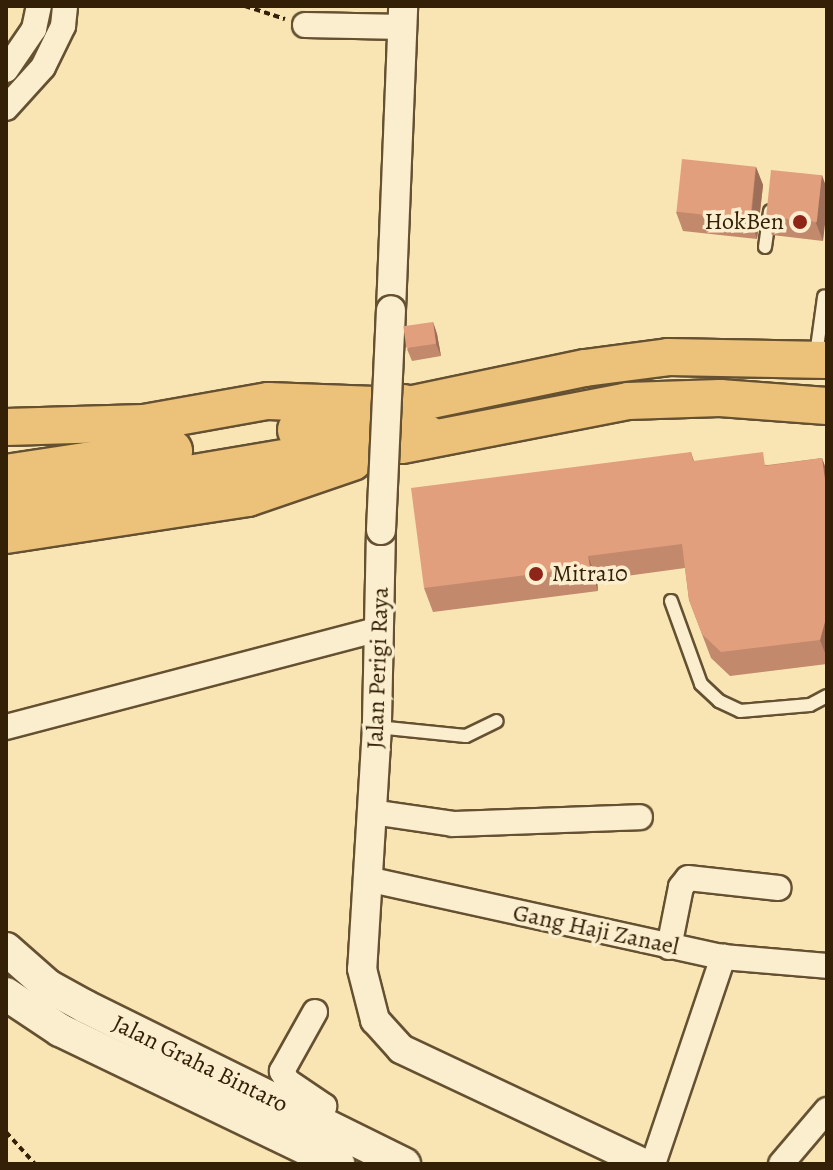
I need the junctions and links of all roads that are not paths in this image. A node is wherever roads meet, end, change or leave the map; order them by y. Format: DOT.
graph roads {
  1 [pos="37,14"];
  2 [pos="64,16"];
  3 [pos="403,17"];
  4 [pos="305,25"];
  5 [pos="6,70"];
  6 [pos="6,108"];
  7 [pos="772,200"];
  8 [pos="765,247"];
  9 [pos="824,297"];
  10 [pos="821,359"];
  11 [pos="827,406"];
  12 [pos="415,422"];
  13 [pos="144,423"];
  14 [pos="6,427"];
  15 [pos="6,452"];
  16 [pos="238,455"];
  17 [pos="6,476"];
  18 [pos="6,508"];
  19 [pos="6,535"];
  20 [pos="671,601"];
  21 [pos="379,629"];
  22 [pos="827,696"];
  23 [pos="497,721"];
  24 [pos="6,727"];
  25 [pos="377,727"];
  26 [pos="372,812"];
  27 [pos="640,817"];
  28 [pos="367,879"];
  29 [pos="778,888"];
  30 [pos="669,947"];
  31 [pos="6,949"];
  32 [pos="723,957"];
  33 [pos="827,966"];
  34 [pos="6,994"];
  35 [pos="315,1012"];
  36 [pos="827,1110"];
  37 [pos="321,1123"];
  38 [pos="363,1155"];
  39 [pos="338,1164"];
  40 [pos="404,1164"];
  41 [pos="645,1164"];
  42 [pos="653,1164"];
  43 [pos="781,1164"];
  1 -- 2 [label="street"];
  1 -- 5 [label="street"];
  2 -- 6 [label="street"];
  3 -- 4 [label="street"];
  3 -- 21 [label="street, Jalan Perigi Raya, bridge"];
  7 -- 8 [label="lane"];
  9 -- 10 [label="lane"];
  10 -- 12 [label="main road"];
  11 -- 12 [label="main road"];
  12 -- 13 [label="main road"];
  12 -- 16 [label="highway"];
  12 -- 19 [label="main road"];
  13 -- 14 [label="main road"];
  13 -- 15 [label="main road"];
  16 -- 17 [label="highway"];
  16 -- 18 [label="highway"];
  20 -- 22 [label="lane"];
  21 -- 24 [label="street"];
  21 -- 25 [label="street, Jalan Perigi Raya"];
  23 -- 25 [label="lane"];
  25 -- 26 [label="street, Jalan Perigi Raya"];
  26 -- 27 [label="street"];
  26 -- 28 [label="street, Jalan Perigi Raya"];
  28 -- 30 [label="street, Gang Haji Zanael"];
  28 -- 41 [label="street, Jalan Perigi Raya"];
  29 -- 30 [label="street"];
  30 -- 32 [label="street, Gang Haji Zanael"];
  31 -- 37 [label="main road, Jalan Graha Bintaro"];
  32 -- 33 [label="street, Gang Haji Zanael"];
  32 -- 42 [label="street"];
  34 -- 39 [label="main road, Jalan Graha Bintaro"];
  35 -- 37 [label="street"];
  36 -- 43 [label="street"];
  37 -- 38 [label="main road, Jalan Graha Bintaro"];
  38 -- 40 [label="main road, Jalan Graha Bintaro"];
}
